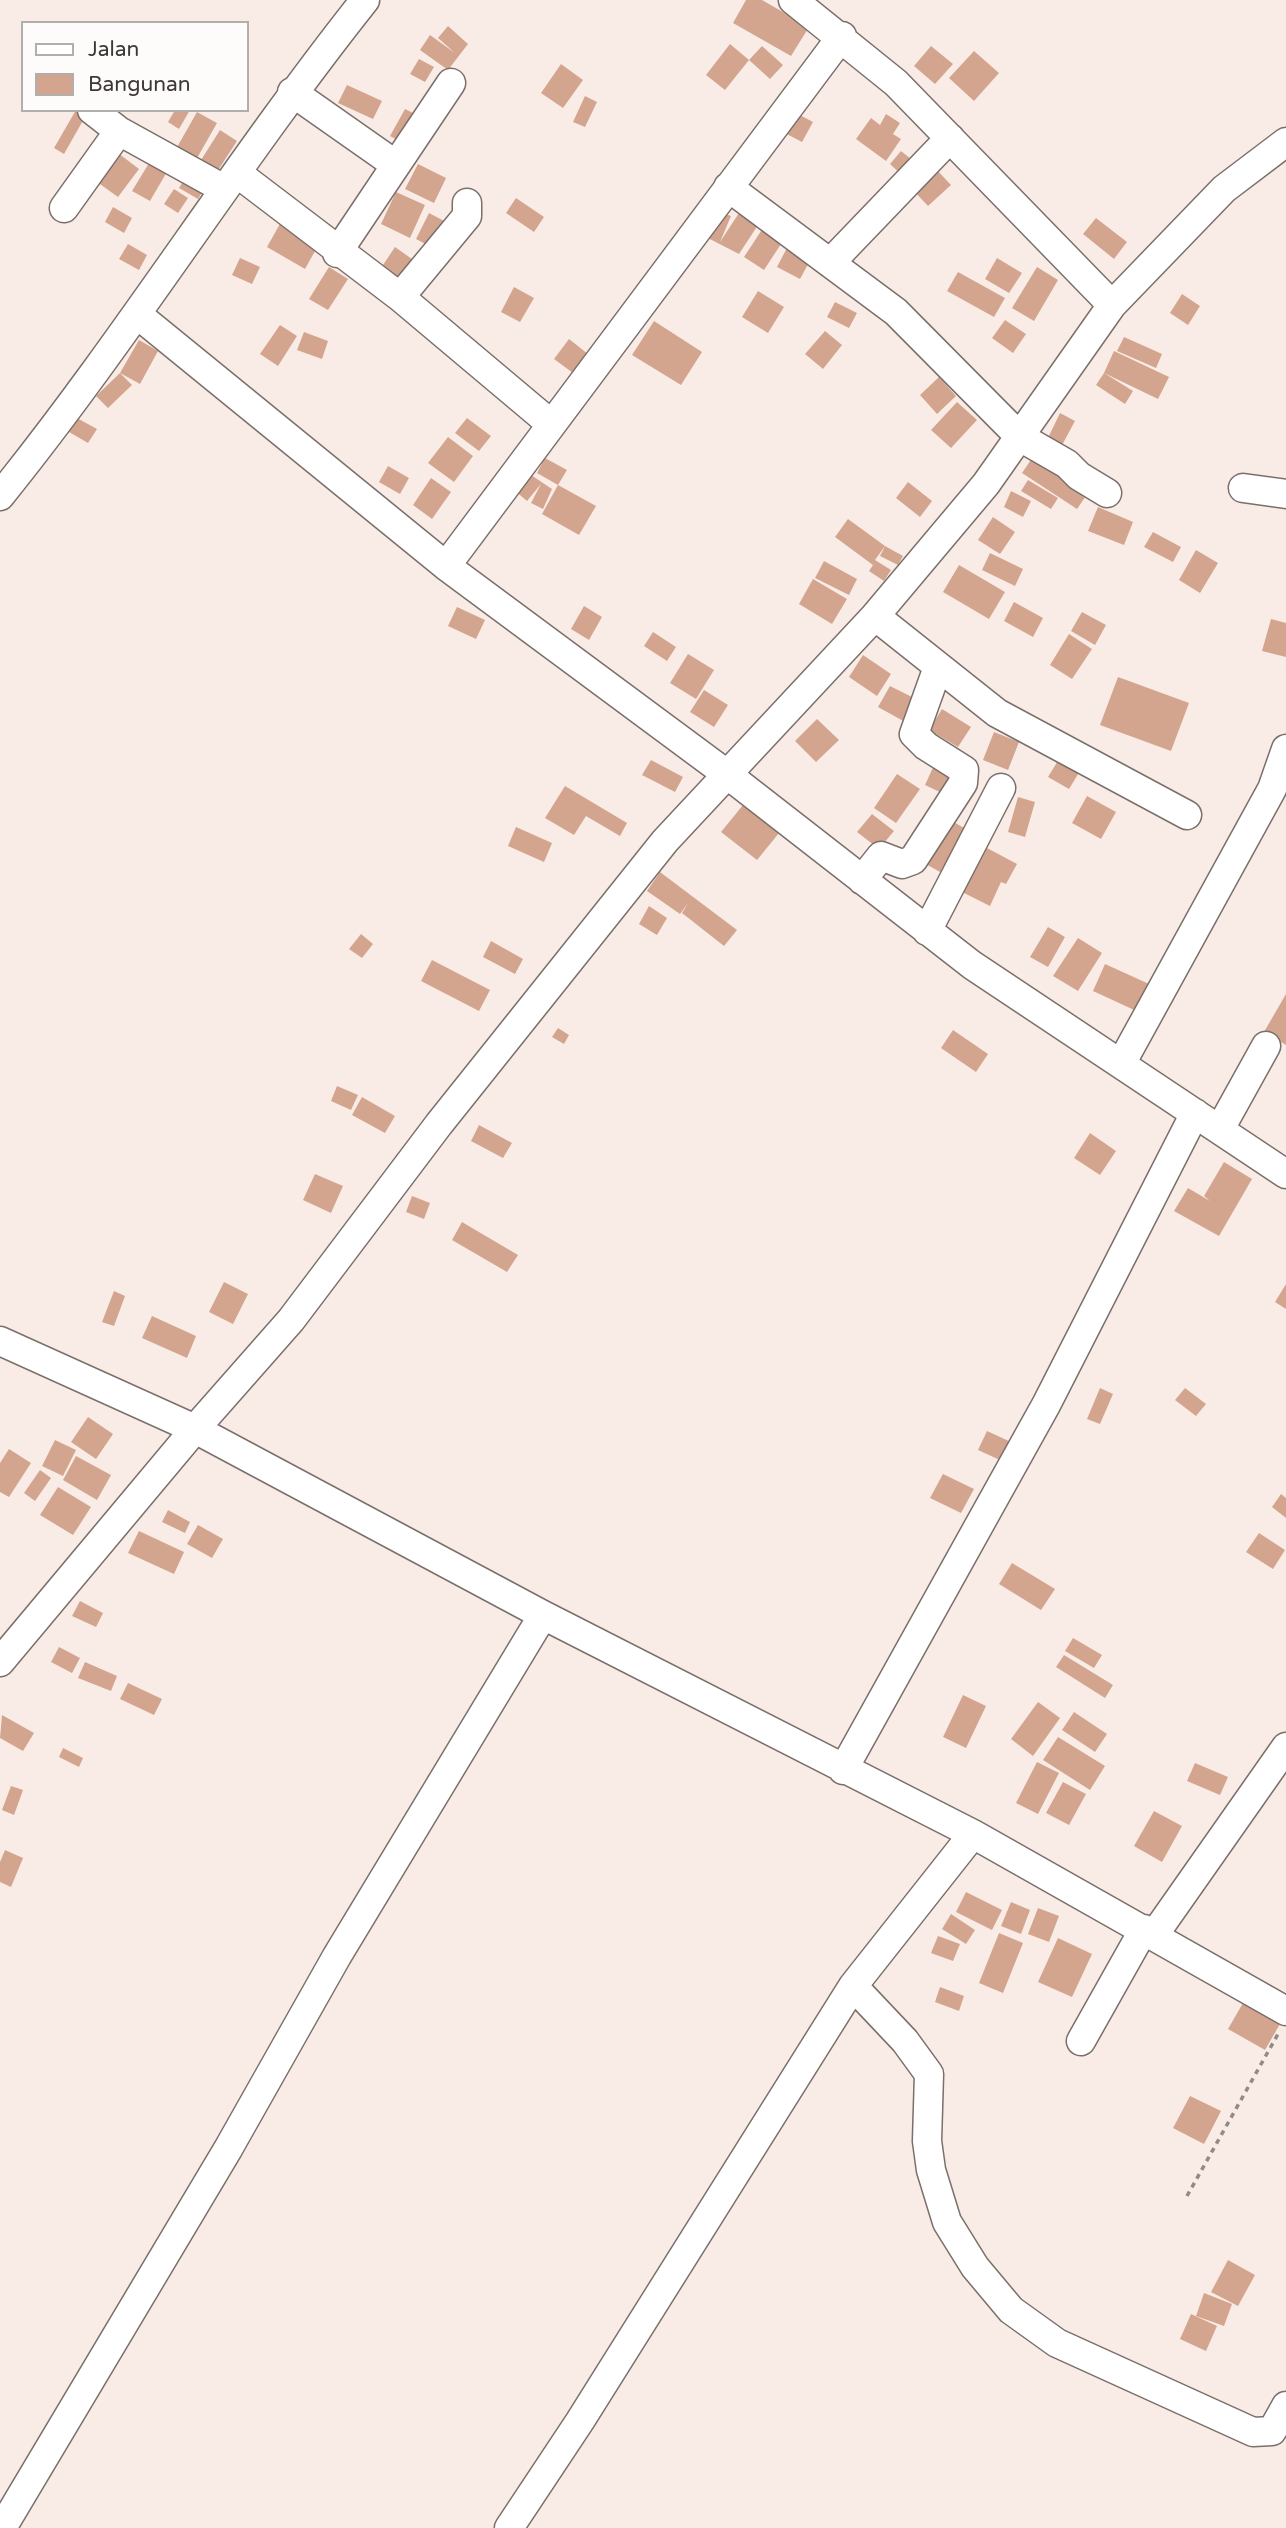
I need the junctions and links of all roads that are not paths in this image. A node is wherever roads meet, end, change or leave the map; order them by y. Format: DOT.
graph roads {
  1 [pos="365,0"];
  2 [pos="793,0"];
  3 [pos="842,36"];
  4 [pos="451,83"];
  5 [pos="292,92"];
  6 [pos="95,112"];
  7 [pos="119,131"];
  8 [pos="950,138"];
  9 [pos="1286,142"];
  10 [pos="396,165"];
  11 [pos="231,181"];
  12 [pos="728,187"];
  13 [pos="467,203"];
  14 [pos="64,208"];
  15 [pos="337,253"];
  16 [pos="830,263"];
  17 [pos="400,298"];
  18 [pos="1112,305"];
  19 [pos="138,315"];
  20 [pos="551,424"];
  21 [pos="1020,437"];
  22 [pos="1243,488"];
  23 [pos="1107,493"];
  24 [pos="1286,494"];
  25 [pos="0,496"];
  26 [pos="446,566"];
  27 [pos="876,616"];
  28 [pos="938,667"];
  29 [pos="1286,749"];
  30 [pos="728,775"];
  31 [pos="1001,788"];
  32 [pos="1279,793"];
  33 [pos="1187,815"];
  34 [pos="862,880"];
  35 [pos="927,931"];
  36 [pos="1266,1046"];
  37 [pos="1121,1064"];
  38 [pos="1195,1113"];
  39 [pos="1220,1129"];
  40 [pos="1286,1174"];
  41 [pos="0,1341"];
  42 [pos="195,1429"];
  43 [pos="543,1615"];
  44 [pos="0,1662"];
  45 [pos="1286,1747"];
  46 [pos="843,1770"];
  47 [pos="973,1834"];
  48 [pos="1149,1932"];
  49 [pos="853,1986"];
  50 [pos="1283,2021"];
  51 [pos="1081,2042"];
  52 [pos="1286,2406"];
  53 [pos="2,2528"];
  54 [pos="509,2528"];
  1 -- 5 [label="street"];
  2 -- 3 [label="street"];
  3 -- 8 [label="street"];
  3 -- 12 [label="street"];
  4 -- 10 [label="street"];
  5 -- 10 [label="street"];
  5 -- 11 [label="street"];
  6 -- 7 [label="street"];
  7 -- 11 [label="street"];
  7 -- 14 [label="street"];
  8 -- 16 [label="street"];
  8 -- 18 [label="street"];
  9 -- 18 [label="street"];
  10 -- 15 [label="street"];
  11 -- 15 [label="street"];
  11 -- 19 [label="street"];
  12 -- 16 [label="street"];
  12 -- 20 [label="street"];
  13 -- 17 [label="street"];
  15 -- 17 [label="street"];
  16 -- 21 [label="street"];
  17 -- 20 [label="street"];
  18 -- 21 [label="street"];
  19 -- 25 [label="street"];
  19 -- 26 [label="street"];
  20 -- 26 [label="street"];
  21 -- 23 [label="street"];
  21 -- 27 [label="street"];
  22 -- 24 [label="street"];
  26 -- 30 [label="street"];
  27 -- 28 [label="street"];
  27 -- 30 [label="street"];
  28 -- 33 [label="street"];
  28 -- 34 [label="street"];
  29 -- 32 [label="street"];
  30 -- 34 [label="street"];
  30 -- 42 [label="street"];
  31 -- 35 [label="street"];
  32 -- 37 [label="street"];
  34 -- 35 [label="street"];
  35 -- 37 [label="street"];
  36 -- 39 [label="street"];
  37 -- 38 [label="street"];
  38 -- 39 [label="street"];
  38 -- 46 [label="street"];
  39 -- 40 [label="street"];
  41 -- 42 [label="street"];
  42 -- 43 [label="street"];
  42 -- 44 [label="street"];
  43 -- 46 [label="street"];
  43 -- 53 [label="street"];
  45 -- 48 [label="street"];
  46 -- 47 [label="street"];
  47 -- 48 [label="street"];
  47 -- 49 [label="street"];
  48 -- 50 [label="street"];
  48 -- 51 [label="street"];
  49 -- 52 [label="street"];
  49 -- 54 [label="street"];
}
